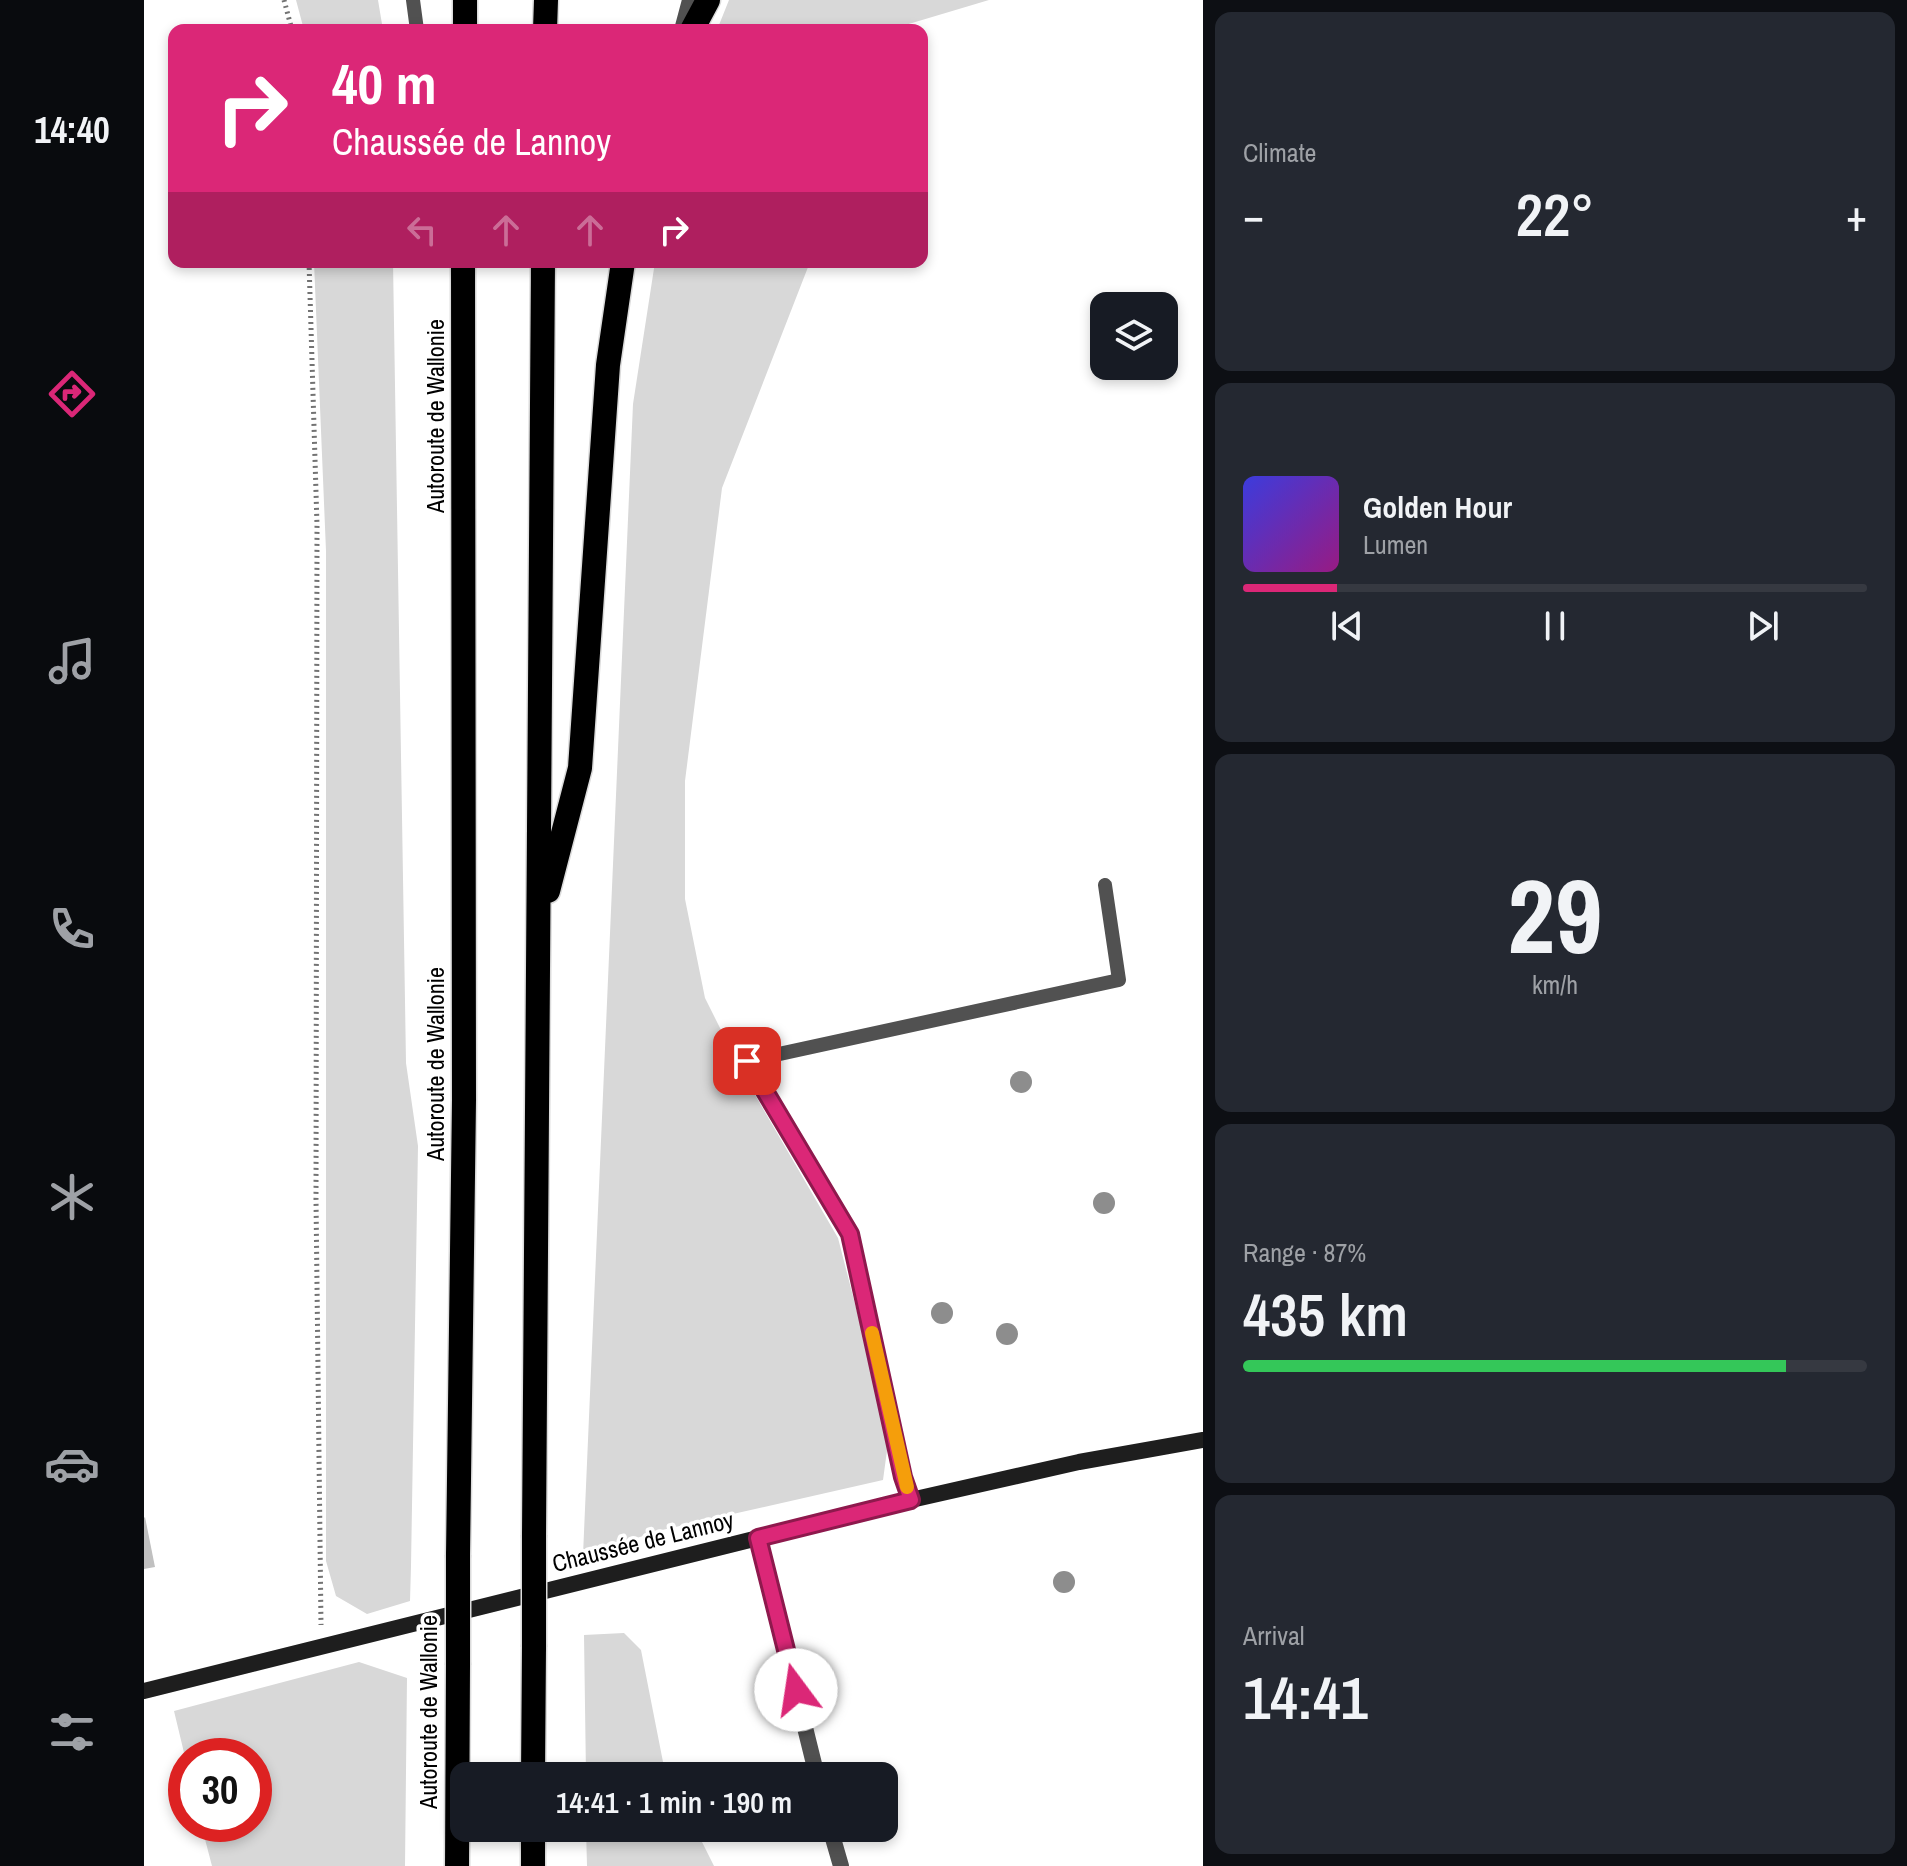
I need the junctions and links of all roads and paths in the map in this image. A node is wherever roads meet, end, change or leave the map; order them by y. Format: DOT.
graph roads {
  1 [pos="284,0"];
  2 [pos="413,0"];
  3 [pos="465,0"];
  4 [pos="546,0"];
  5 [pos="689,0"];
  6 [pos="708,0"];
  7 [pos="290,24"];
  8 [pos="416,24"];
  9 [pos="465,24"];
  10 [pos="545,24"];
  11 [pos="683,24"];
  12 [pos="695,24"];
  13 [pos="309,268"];
  14 [pos="463,268"];
  15 [pos="543,268"];
  16 [pos="622,268"];
  17 [pos="1105,885"];
  18 [pos="539,924"];
  19 [pos="747,1061"];
  20 [pos="1203,1440"];
  21 [pos="911,1500"];
  22 [pos="758,1538"];
  23 [pos="321,1646"];
  24 [pos="144,1691"];
  25 [pos="533,1762"];
  26 [pos="814,1762"];
  27 [pos="533,1842"];
  28 [pos="834,1842"];
  29 [pos="457,1866"];
  30 [pos="533,1866"];
  31 [pos="841,1866"];
  1 -- 7 [label="path"];
  2 -- 8 [label="lane"];
  3 -- 9 [label="highway"];
  4 -- 10 [label="highway"];
  5 -- 11 [label="lane"];
  6 -- 12 [label="highway"];
  13 -- 23 [label="path"];
  14 -- 29 [label="highway, Autoroute de Wallonie, bridge"];
  15 -- 18 [label="highway"];
  16 -- 18 [label="highway"];
  17 -- 19 [label="lane"];
  18 -- 25 [label="highway, bridge"];
  19 -- 21 [label="street"];
  20 -- 21 [label="main road, Chaussée de Lannoy"];
  21 -- 22 [label="main road, Chaussée de Lannoy"];
  22 -- 23 [label="main road, Chaussée de Lannoy"];
  22 -- 26 [label="street"];
  23 -- 24 [label="main road, Chaussée de Lannoy"];
  27 -- 30 [label="highway"];
  28 -- 31 [label="street"];
}
